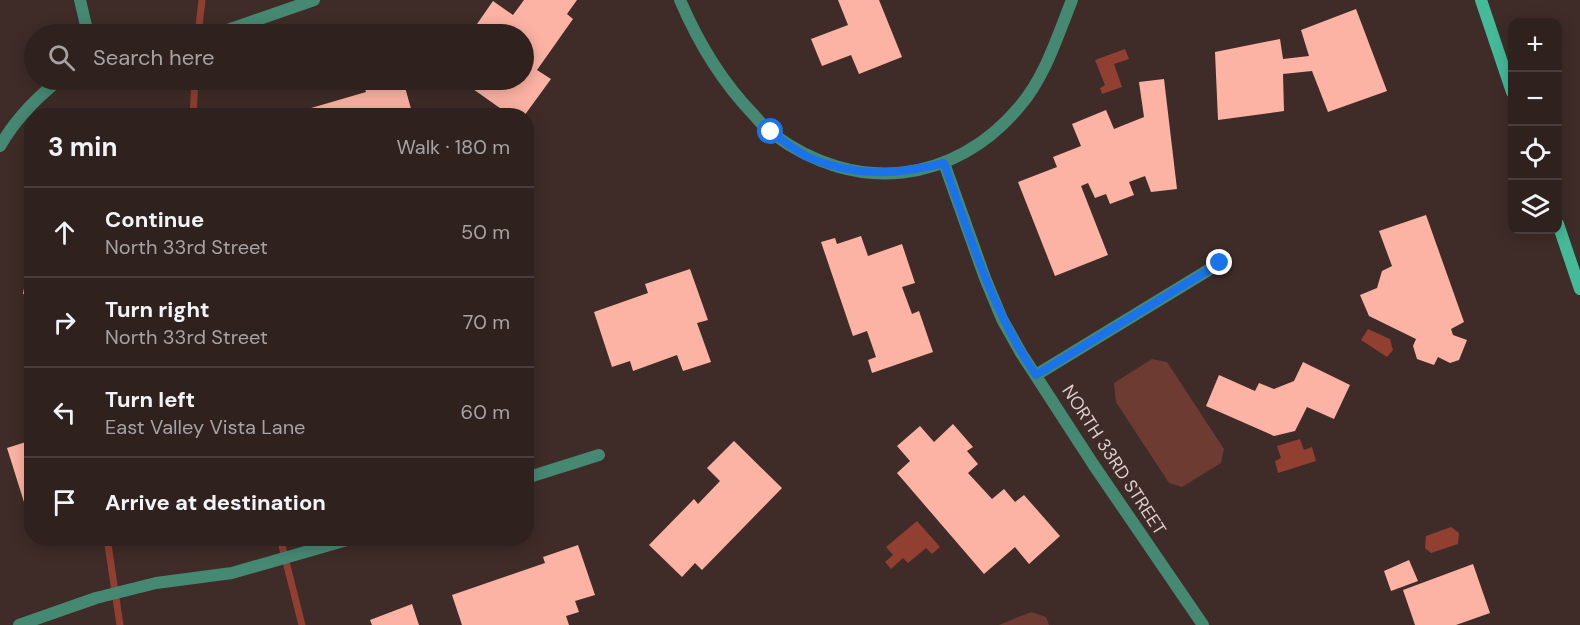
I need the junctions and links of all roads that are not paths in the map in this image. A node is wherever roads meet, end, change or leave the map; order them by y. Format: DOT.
graph roads {
  1 [pos="80,0"];
  2 [pos="314,0"];
  3 [pos="680,0"];
  4 [pos="1072,0"];
  5 [pos="1481,0"];
  6 [pos="85,24"];
  7 [pos="245,24"];
  8 [pos="1508,80"];
  9 [pos="47,90"];
  10 [pos="28,108"];
  11 [pos="24,112"];
  12 [pos="0,146"];
  13 [pos="944,163"];
  14 [pos="1560,234"];
  15 [pos="1220,263"];
  16 [pos="1580,290"];
  17 [pos="1036,375"];
  18 [pos="599,455"];
  19 [pos="534,475"];
  20 [pos="328,546"];
  21 [pos="19,625"];
  22 [pos="1203,625"];
  1 -- 6 [label="street"];
  2 -- 7 [label="street"];
  3 -- 13 [label="street"];
  4 -- 13 [label="street"];
  5 -- 8 [label="main road"];
  9 -- 10 [label="street"];
  11 -- 12 [label="street"];
  13 -- 17 [label="street, NORTH 33RD STREET"];
  14 -- 16 [label="main road"];
  15 -- 17 [label="street"];
  17 -- 22 [label="street, NORTH 33RD STREET"];
  18 -- 19 [label="street"];
  20 -- 21 [label="street"];
}
